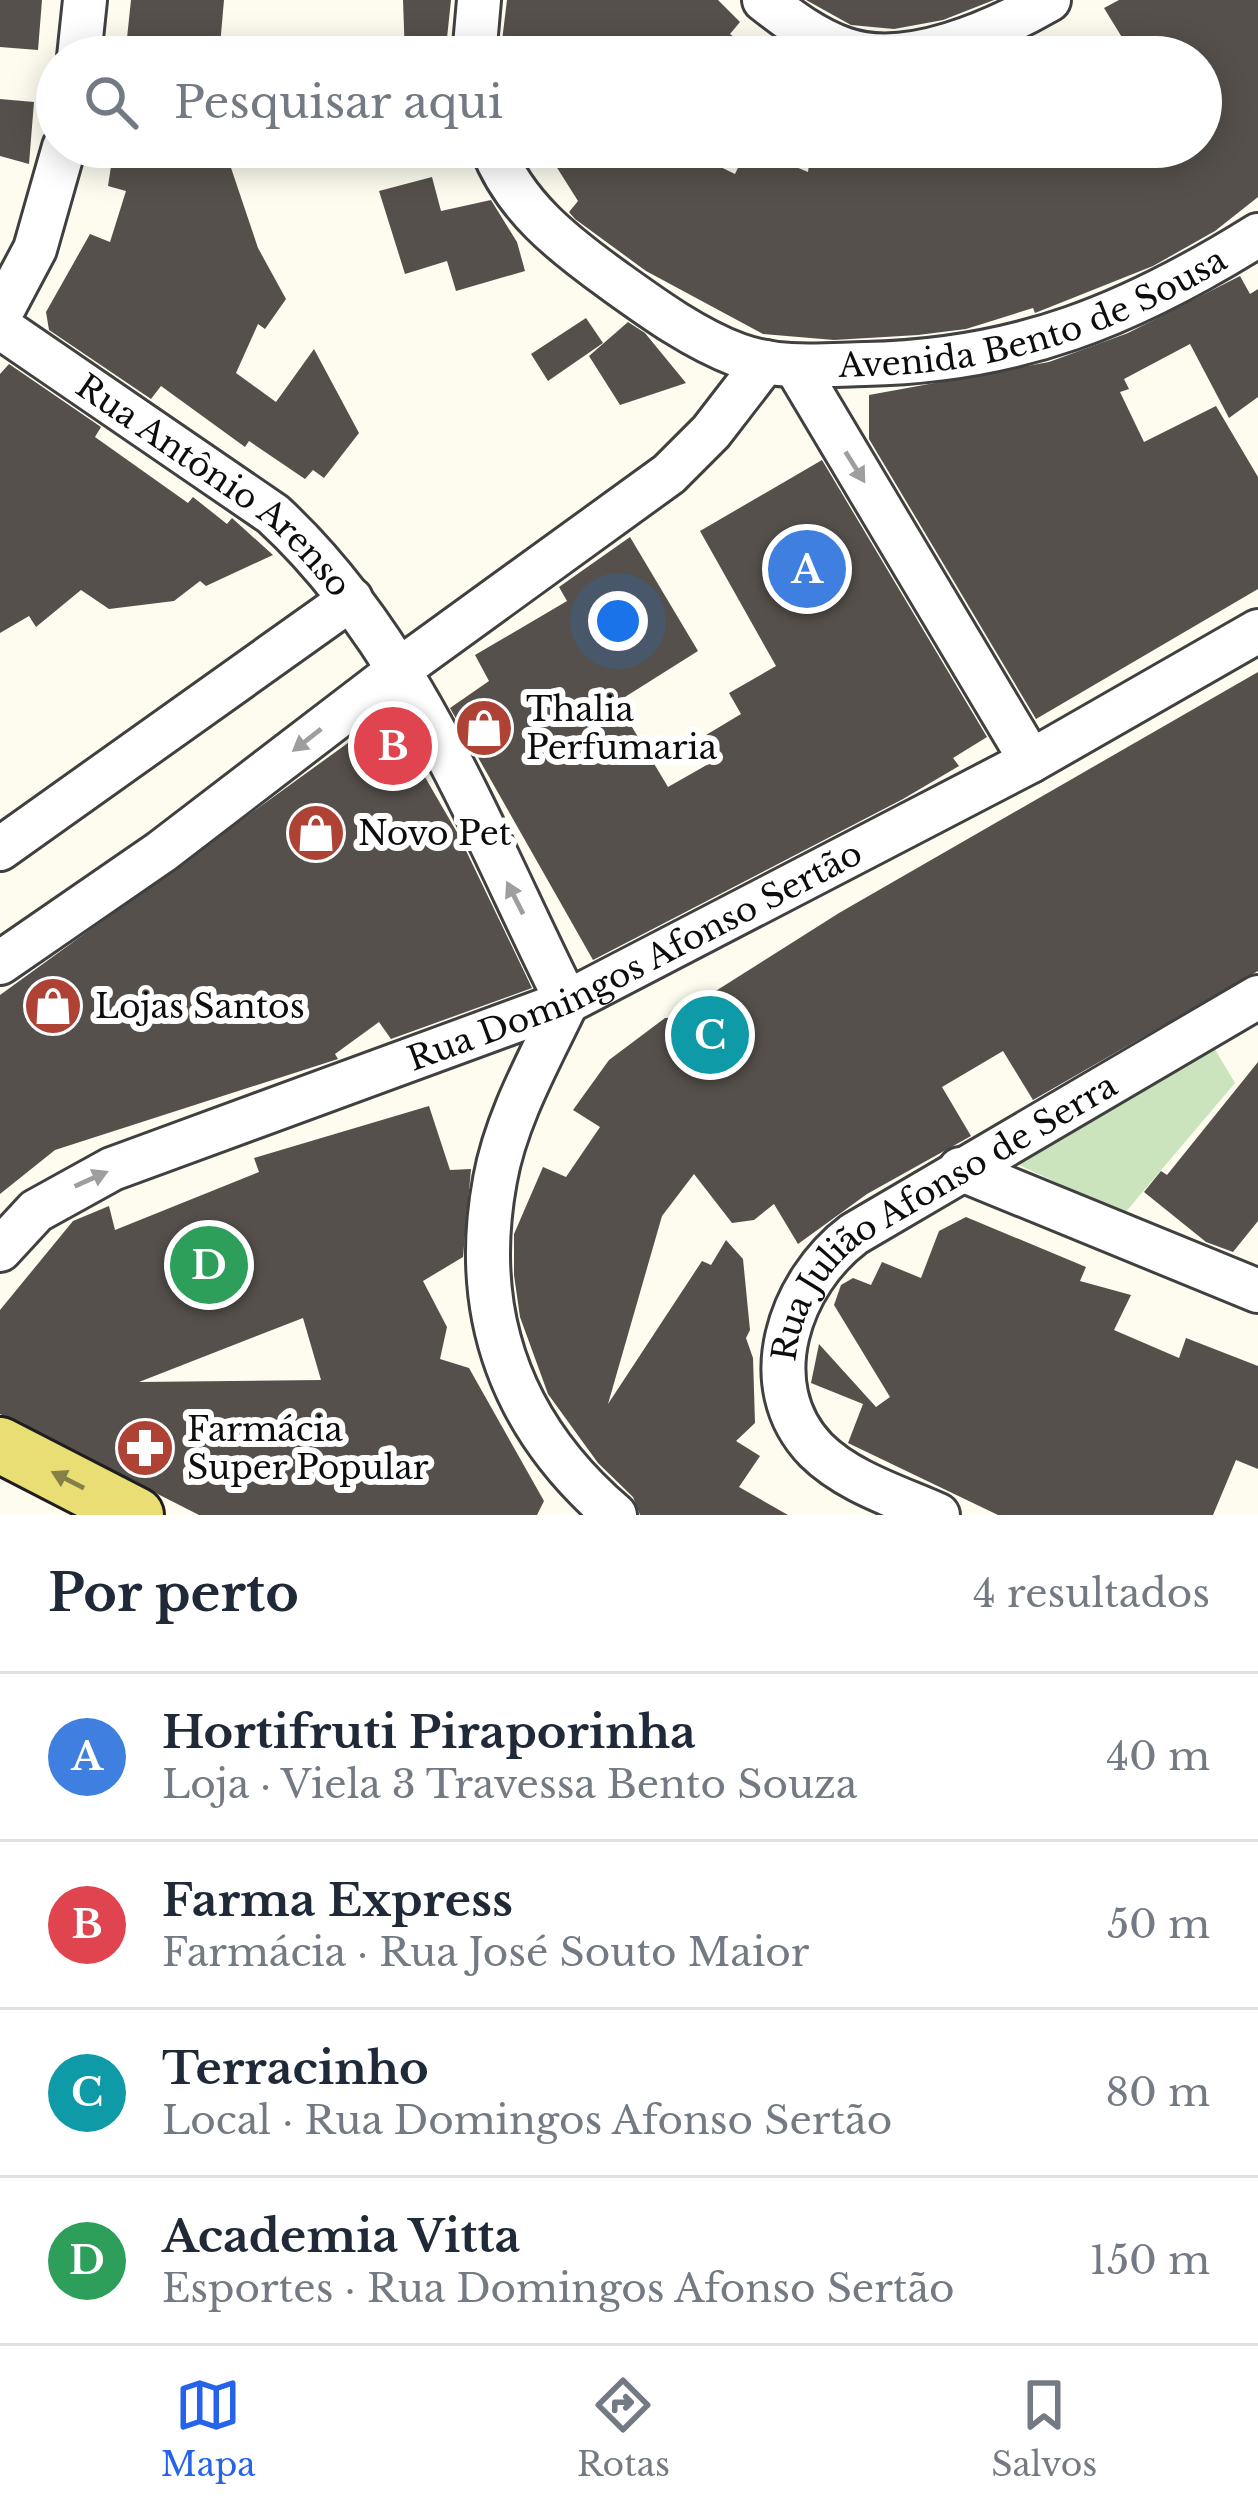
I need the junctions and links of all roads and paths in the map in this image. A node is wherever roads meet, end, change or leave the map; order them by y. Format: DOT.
graph roads {
  1 [pos="85,0"];
  2 [pos="479,0"];
  3 [pos="764,0"];
  4 [pos="1049,0"];
  5 [pos="81,36"];
  6 [pos="476,36"];
  7 [pos="820,36"];
  8 [pos="961,36"];
  9 [pos="58,168"];
  10 [pos="505,168"];
  11 [pos="1258,235"];
  12 [pos="0,315"];
  13 [pos="0,327"];
  14 [pos="780,364"];
  15 [pos="351,599"];
  16 [pos="1258,631"];
  17 [pos="400,669"];
  18 [pos="1030,761"];
  19 [pos="0,849"];
  20 [pos="0,963"];
  21 [pos="1258,997"];
  22 [pos="567,1002"];
  23 [pos="960,1169"];
  24 [pos="0,1250"];
  25 [pos="1258,1291"];
  26 [pos="0,1445"];
  27 [pos="136,1515"];
  28 [pos="615,1515"];
  29 [pos="938,1515"];
  1 -- 5 [label="street"];
  2 -- 6 [label="street"];
  3 -- 7 [label="street"];
  4 -- 8 [label="street"];
  9 -- 12 [label="street"];
  10 -- 14 [label="street"];
  11 -- 14 [label="street, Avenida Bento de Sousa"];
  13 -- 15 [label="street, Rua Antônio Arenso"];
  14 -- 17 [label="street"];
  14 -- 18 [label="street, one-way"];
  15 -- 17 [label="street, Rua Antônio Arenso"];
  15 -- 19 [label="street"];
  16 -- 18 [label="street, Rua Domingos Afonso Sertão"];
  17 -- 20 [label="street, one-way"];
  22 -- 17 [label="street, Rua Antônio Arenso, one-way"];
  18 -- 22 [label="street, Rua Domingos Afonso Sertão"];
  21 -- 23 [label="street, Rua Julião Afonso de Serra"];
  24 -- 22 [label="street, Rua Domingos Afonso Sertão, one-way"];
  22 -- 28 [label="street"];
  23 -- 25 [label="street"];
  23 -- 29 [label="street, Rua Julião Afonso de Serra"];
  27 -- 26 [label="main road, one-way"];
}
